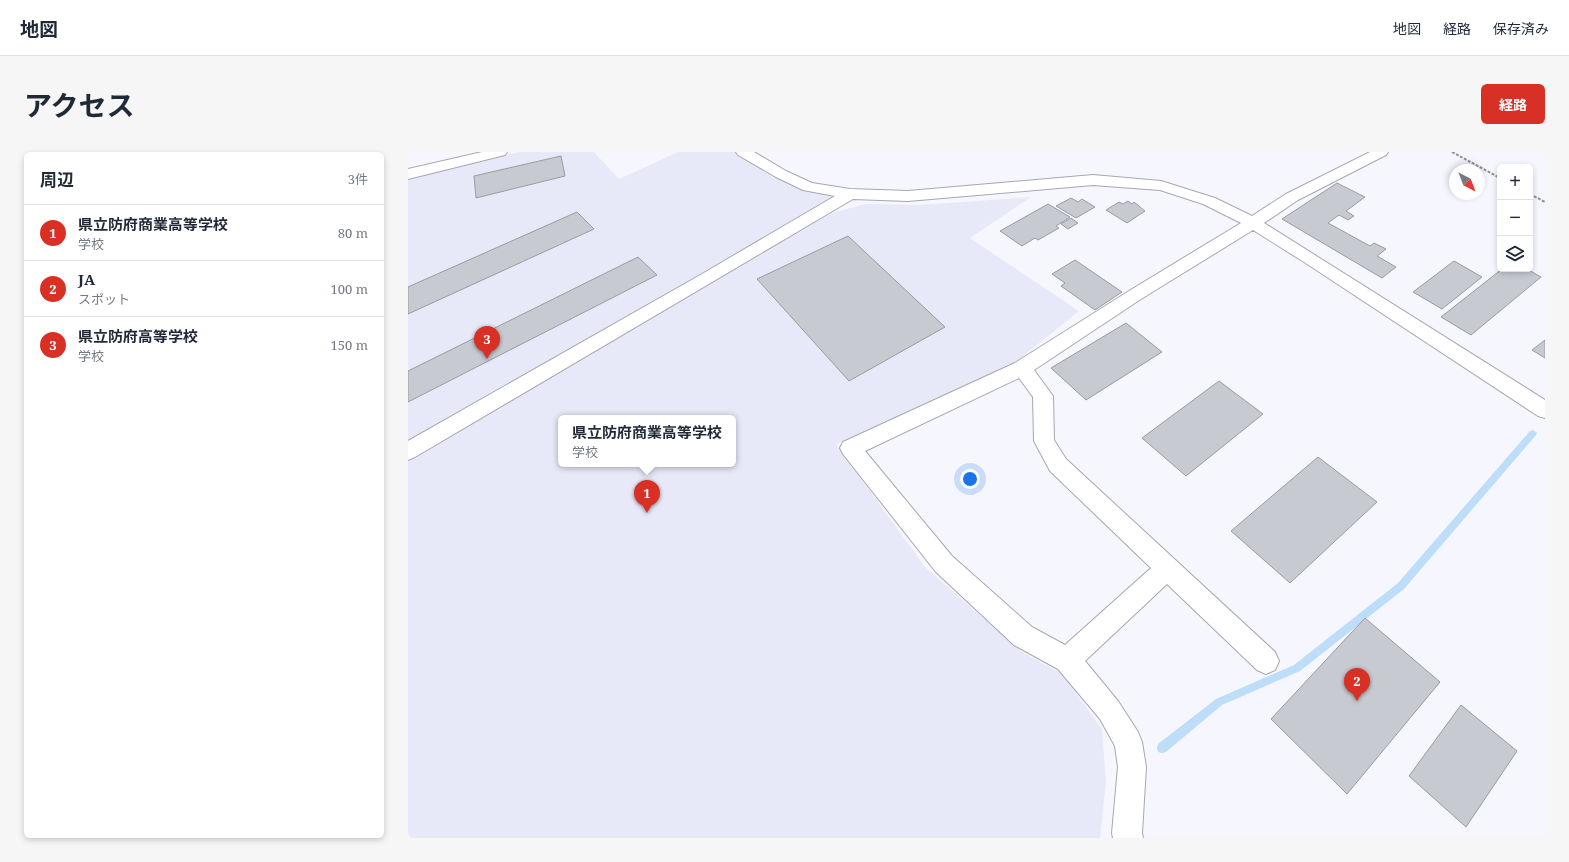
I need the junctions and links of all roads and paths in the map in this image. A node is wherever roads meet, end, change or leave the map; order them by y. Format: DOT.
graph roads {
  1 [pos="497,152"];
  2 [pos="743,152"];
  3 [pos="1381,152"];
  4 [pos="1452,152"];
  5 [pos="408,174"];
  6 [pos="1497,176"];
  7 [pos="850,194"];
  8 [pos="1533,196"];
  9 [pos="1545,202"];
  10 [pos="1253,223"];
  11 [pos="1022,368"];
  12 [pos="1545,410"];
  13 [pos="408,450"];
  14 [pos="1168,568"];
  15 [pos="1067,660"];
  16 [pos="1266,661"];
  17 [pos="1128,838"];
  1 -- 5 [label="street"];
  2 -- 7 [label="street"];
  3 -- 10 [label="street"];
  4 -- 6 [label="path"];
  7 -- 10 [label="street"];
  7 -- 13 [label="street"];
  8 -- 9 [label="path"];
  10 -- 11 [label="street"];
  10 -- 12 [label="street"];
  11 -- 14 [label="street"];
  11 -- 15 [label="street"];
  14 -- 15 [label="street"];
  14 -- 16 [label="street"];
  15 -- 17 [label="street"];
}
